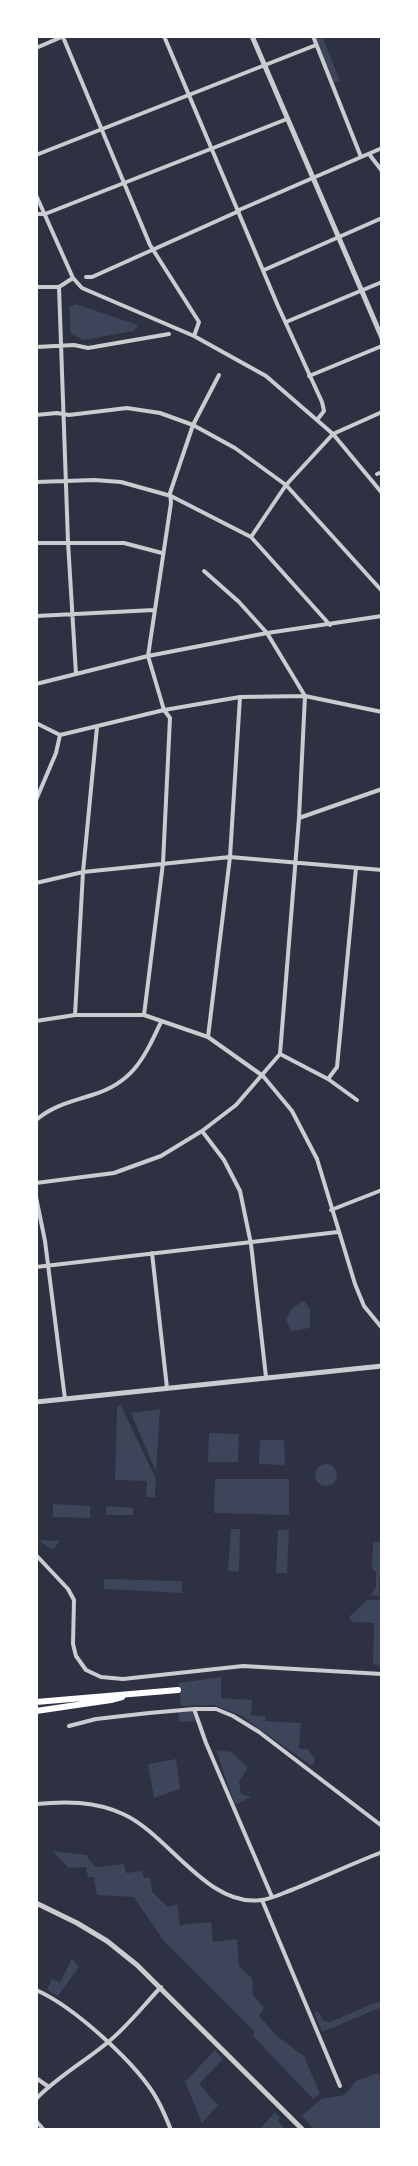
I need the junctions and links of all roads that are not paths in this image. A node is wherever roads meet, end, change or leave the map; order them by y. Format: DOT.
graph roads {
  1 [pos="63,36"];
  2 [pos="164,36"];
  3 [pos="252,36"];
  4 [pos="312,36"];
  5 [pos="316,45"];
  6 [pos="36,48"];
  7 [pos="264,65"];
  8 [pos="189,96"];
  9 [pos="287,119"];
  10 [pos="100,131"];
  11 [pos="212,148"];
  12 [pos="382,148"];
  13 [pos="369,154"];
  14 [pos="36,155"];
  15 [pos="361,157"];
  16 [pos="382,171"];
  17 [pos="312,177"];
  18 [pos="124,184"];
  19 [pos="36,195"];
  20 [pos="239,210"];
  21 [pos="36,214"];
  22 [pos="45,214"];
  23 [pos="382,218"];
  24 [pos="338,237"];
  25 [pos="152,250"];
  26 [pos="264,270"];
  27 [pos="86,276"];
  28 [pos="73,278"];
  29 [pos="382,282"];
  30 [pos="36,287"];
  31 [pos="60,287"];
  32 [pos="362,290"];
  33 [pos="286,322"];
  34 [pos="169,334"];
  35 [pos="194,336"];
  36 [pos="382,338"];
  37 [pos="36,346"];
  38 [pos="63,346"];
  39 [pos="382,346"];
  40 [pos="219,375"];
  41 [pos="309,376"];
  42 [pos="382,412"];
  43 [pos="36,415"];
  44 [pos="64,415"];
  45 [pos="316,420"];
  46 [pos="193,425"];
  47 [pos="333,434"];
  48 [pos="66,480"];
  49 [pos="36,482"];
  50 [pos="286,485"];
  51 [pos="382,493"];
  52 [pos="170,496"];
  53 [pos="251,537"];
  54 [pos="68,542"];
  55 [pos="36,543"];
  56 [pos="162,553"];
  57 [pos="204,571"];
  58 [pos="382,591"];
  59 [pos="154,610"];
  60 [pos="72,614"];
  61 [pos="36,616"];
  62 [pos="382,616"];
  63 [pos="330,625"];
  64 [pos="267,633"];
  65 [pos="148,656"];
  66 [pos="76,674"];
  67 [pos="36,684"];
  68 [pos="305,696"];
  69 [pos="240,697"];
  70 [pos="164,710"];
  71 [pos="382,712"];
  72 [pos="36,724"];
  73 [pos="97,726"];
  74 [pos="60,735"];
  75 [pos="382,789"];
  76 [pos="36,800"];
  77 [pos="299,818"];
  78 [pos="230,857"];
  79 [pos="164,863"];
  80 [pos="295,863"];
  81 [pos="356,868"];
  82 [pos="382,870"];
  83 [pos="83,872"];
  84 [pos="36,883"];
  85 [pos="75,1015"];
  86 [pos="144,1015"];
  87 [pos="36,1021"];
  88 [pos="161,1022"];
  89 [pos="208,1037"];
  90 [pos="280,1054"];
  91 [pos="263,1076"];
  92 [pos="328,1079"];
  93 [pos="357,1100"];
  94 [pos="36,1120"];
  95 [pos="202,1132"];
  96 [pos="36,1183"];
  97 [pos="382,1190"];
  98 [pos="36,1198"];
  99 [pos="331,1210"];
  100 [pos="338,1232"];
  101 [pos="251,1244"];
  102 [pos="152,1253"];
  103 [pos="49,1266"];
  104 [pos="36,1267"];
  105 [pos="382,1328"];
  106 [pos="382,1366"];
  107 [pos="266,1377"];
  108 [pos="167,1388"];
  109 [pos="65,1398"];
  110 [pos="36,1402"];
  111 [pos="36,1555"];
  112 [pos="36,1560"];
  113 [pos="48,1564"];
  114 [pos="382,1674"];
  115 [pos="178,1690"];
  116 [pos="126,1695"];
  117 [pos="36,1702"];
  118 [pos="194,1708"];
  119 [pos="36,1712"];
  120 [pos="69,1726"];
  121 [pos="36,1804"];
  122 [pos="382,1826"];
  123 [pos="382,1852"];
  124 [pos="272,1897"];
  125 [pos="262,1900"];
  126 [pos="38,1905"];
  127 [pos="160,1987"];
  128 [pos="36,1990"];
  129 [pos="108,2043"];
  130 [pos="36,2078"];
  131 [pos="340,2086"];
  132 [pos="49,2087"];
  133 [pos="36,2098"];
  134 [pos="36,2121"];
  135 [pos="44,2130"];
  136 [pos="170,2130"];
  137 [pos="303,2130"];
  1 -- 6 [label="street"];
  1 -- 10 [label="street"];
  2 -- 8 [label="street"];
  3 -- 7 [label="street"];
  4 -- 5 [label="street"];
  5 -- 7 [label="street"];
  5 -- 15 [label="street"];
  7 -- 8 [label="street"];
  7 -- 9 [label="street"];
  8 -- 10 [label="street"];
  8 -- 11 [label="street"];
  9 -- 11 [label="street"];
  9 -- 17 [label="street"];
  10 -- 14 [label="street"];
  10 -- 18 [label="street"];
  11 -- 18 [label="street"];
  11 -- 20 [label="street"];
  12 -- 13 [label="street"];
  13 -- 15 [label="street"];
  13 -- 16 [label="street"];
  15 -- 17 [label="street"];
  17 -- 20 [label="street"];
  17 -- 24 [label="street"];
  18 -- 22 [label="street"];
  18 -- 25 [label="street"];
  19 -- 22 [label="street"];
  20 -- 25 [label="street"];
  20 -- 26 [label="street"];
  21 -- 22 [label="street"];
  22 -- 28 [label="street"];
  23 -- 24 [label="street"];
  24 -- 26 [label="street"];
  24 -- 32 [label="street"];
  25 -- 27 [label="street"];
  25 -- 35 [label="street"];
  26 -- 33 [label="street"];
  28 -- 31 [label="street"];
  28 -- 35 [label="street"];
  29 -- 32 [label="street"];
  30 -- 31 [label="street"];
  31 -- 38 [label="street"];
  32 -- 33 [label="street"];
  32 -- 36 [label="street"];
  33 -- 41 [label="street"];
  34 -- 38 [label="street"];
  35 -- 45 [label="street"];
  37 -- 38 [label="street"];
  38 -- 44 [label="street"];
  39 -- 41 [label="street"];
  40 -- 46 [label="street"];
  41 -- 45 [label="street"];
  42 -- 47 [label="street"];
  43 -- 44 [label="street"];
  44 -- 46 [label="street"];
  44 -- 48 [label="street"];
  45 -- 47 [label="street"];
  46 -- 50 [label="street"];
  46 -- 52 [label="street"];
  47 -- 50 [label="street"];
  47 -- 51 [label="street"];
  48 -- 49 [label="street"];
  48 -- 52 [label="street"];
  48 -- 54 [label="street"];
  50 -- 53 [label="street"];
  50 -- 58 [label="street"];
  52 -- 53 [label="street"];
  52 -- 56 [label="street"];
  53 -- 63 [label="street"];
  54 -- 55 [label="street"];
  54 -- 56 [label="street"];
  54 -- 60 [label="street"];
  56 -- 59 [label="street"];
  57 -- 64 [label="street"];
  59 -- 60 [label="street"];
  59 -- 65 [label="street"];
  60 -- 61 [label="street"];
  60 -- 66 [label="street"];
  62 -- 63 [label="street"];
  63 -- 64 [label="street"];
  64 -- 65 [label="street"];
  64 -- 68 [label="street"];
  65 -- 66 [label="street"];
  65 -- 70 [label="street"];
  66 -- 67 [label="street"];
  68 -- 69 [label="street"];
  68 -- 71 [label="street"];
  68 -- 77 [label="street"];
  69 -- 70 [label="street"];
  69 -- 78 [label="street"];
  70 -- 73 [label="street"];
  70 -- 79 [label="street"];
  72 -- 74 [label="street"];
  73 -- 74 [label="street"];
  73 -- 83 [label="street"];
  74 -- 76 [label="street"];
  75 -- 77 [label="street"];
  77 -- 80 [label="street"];
  78 -- 79 [label="street"];
  78 -- 80 [label="street"];
  78 -- 89 [label="street"];
  79 -- 83 [label="street"];
  79 -- 86 [label="street"];
  80 -- 81 [label="street"];
  80 -- 90 [label="street"];
  81 -- 82 [label="street"];
  81 -- 92 [label="street"];
  83 -- 84 [label="street"];
  83 -- 85 [label="street"];
  85 -- 86 [label="street"];
  85 -- 87 [label="street"];
  86 -- 88 [label="street"];
  88 -- 89 [label="street"];
  88 -- 94 [label="street"];
  89 -- 91 [label="street"];
  90 -- 91 [label="street"];
  90 -- 92 [label="street"];
  91 -- 95 [label="street"];
  91 -- 99 [label="street"];
  92 -- 93 [label="street"];
  95 -- 96 [label="street"];
  95 -- 101 [label="street"];
  97 -- 99 [label="street"];
  98 -- 103 [label="street"];
  99 -- 100 [label="street"];
  100 -- 101 [label="street"];
  100 -- 105 [label="street"];
  101 -- 102 [label="street"];
  101 -- 107 [label="street"];
  102 -- 103 [label="street"];
  102 -- 108 [label="street"];
  103 -- 104 [label="street"];
  103 -- 109 [label="street"];
  106 -- 107 [label="street"];
  107 -- 108 [label="street"];
  108 -- 109 [label="street"];
  109 -- 110 [label="street"];
  111 -- 113 [label="street"];
  112 -- 113 [label="street"];
  113 -- 114 [label="street"];
  115 -- 116 [label="main road"];
  116 -- 117 [label="main road"];
  116 -- 119 [label="main road"];
  118 -- 120 [label="street"];
  118 -- 122 [label="street"];
  118 -- 124 [label="street"];
  121 -- 125 [label="street"];
  123 -- 124 [label="street"];
  124 -- 125 [label="street"];
  125 -- 131 [label="street"];
  126 -- 127 [label="street"];
  127 -- 129 [label="street"];
  127 -- 137 [label="street"];
  128 -- 129 [label="street"];
  129 -- 132 [label="street"];
  129 -- 136 [label="street"];
  130 -- 132 [label="street"];
  132 -- 133 [label="street"];
  134 -- 135 [label="street"];
}
